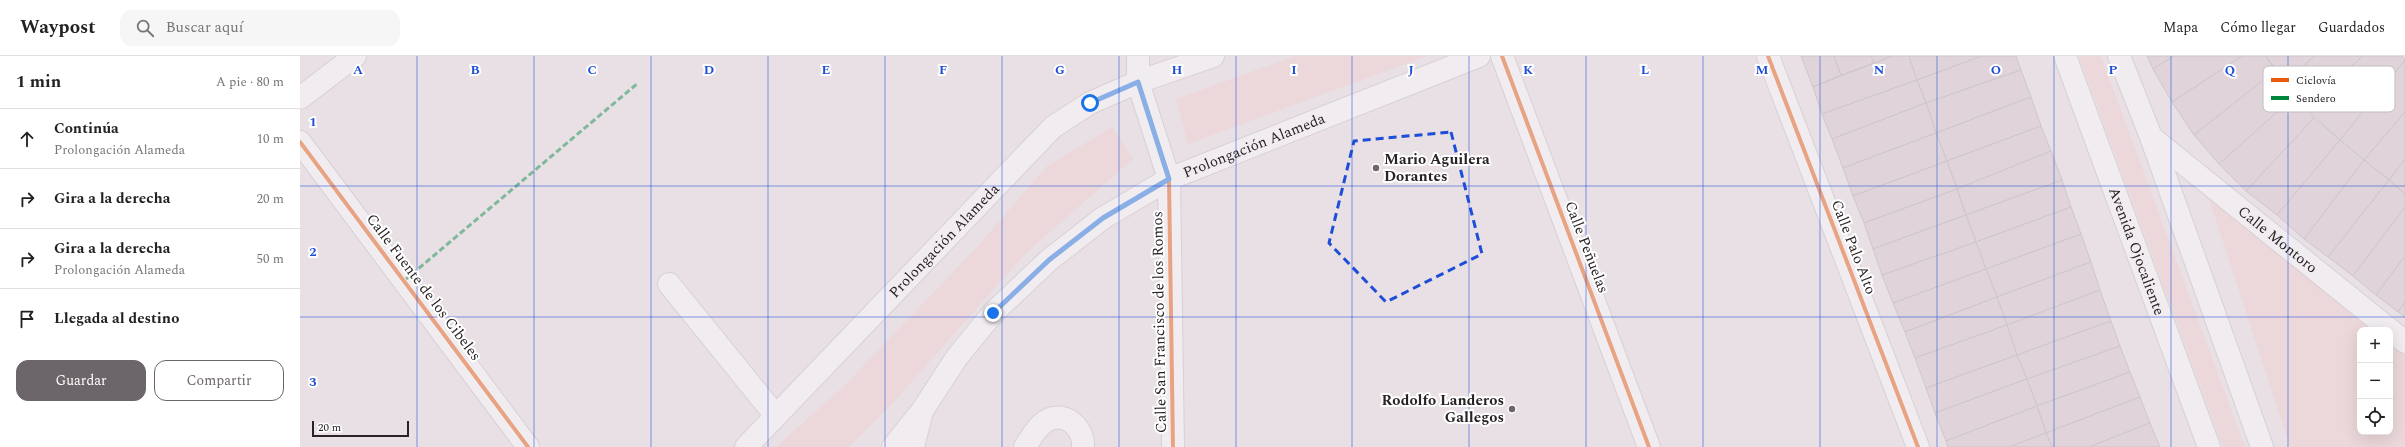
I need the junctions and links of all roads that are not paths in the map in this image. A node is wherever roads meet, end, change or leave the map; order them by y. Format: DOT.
graph roads {
  1 [pos="355,56"];
  2 [pos="1138,56"];
  3 [pos="1214,56"];
  4 [pos="1479,56"];
  5 [pos="1502,56"];
  6 [pos="1768,56"];
  7 [pos="2065,56"];
  8 [pos="2119,56"];
  9 [pos="1138,82"];
  10 [pos="300,98"];
  11 [pos="2151,137"];
  12 [pos="300,142"];
  13 [pos="1169,179"];
  14 [pos="669,284"];
  15 [pos="2405,342"];
  16 [pos="922,411"];
  17 [pos="776,416"];
  18 [pos="528,447"];
  19 [pos="746,447"];
  20 [pos="893,447"];
  21 [pos="914,447"];
  22 [pos="1025,447"];
  23 [pos="1083,447"];
  24 [pos="1173,447"];
  25 [pos="1649,447"];
  26 [pos="1918,447"];
  27 [pos="2209,447"];
  28 [pos="2262,447"];
  1 -- 10 [label="main road"];
  2 -- 9 [label="main road, Calle San Francisco de los Romos"];
  3 -- 9 [label="main road, Prolongación Alameda"];
  4 -- 13 [label="main road, Prolongación Alameda"];
  5 -- 25 [label="main road, Calle Peñuelas"];
  6 -- 26 [label="main road, Calle Palo Alto"];
  7 -- 27 [label="main road, Avenida Ojocaliente"];
  8 -- 11 [label="main road"];
  9 -- 13 [label="main road, Calle San Francisco de los Romos"];
  9 -- 17 [label="main road, Prolongación Alameda"];
  11 -- 15 [label="main road, Calle Montoro"];
  11 -- 28 [label="main road"];
  12 -- 18 [label="main road, Calle Fuente de los Cibeles"];
  13 -- 16 [label="main road, Prolongación Alameda"];
  13 -- 24 [label="main road, Calle San Francisco de los Romos"];
  14 -- 17 [label="main road"];
  16 -- 20 [label="main road, Prolongación Alameda"];
  16 -- 21 [label="main road"];
  17 -- 19 [label="main road, Prolongación Alameda"];
  22 -- 23 [label="main road"];
}
